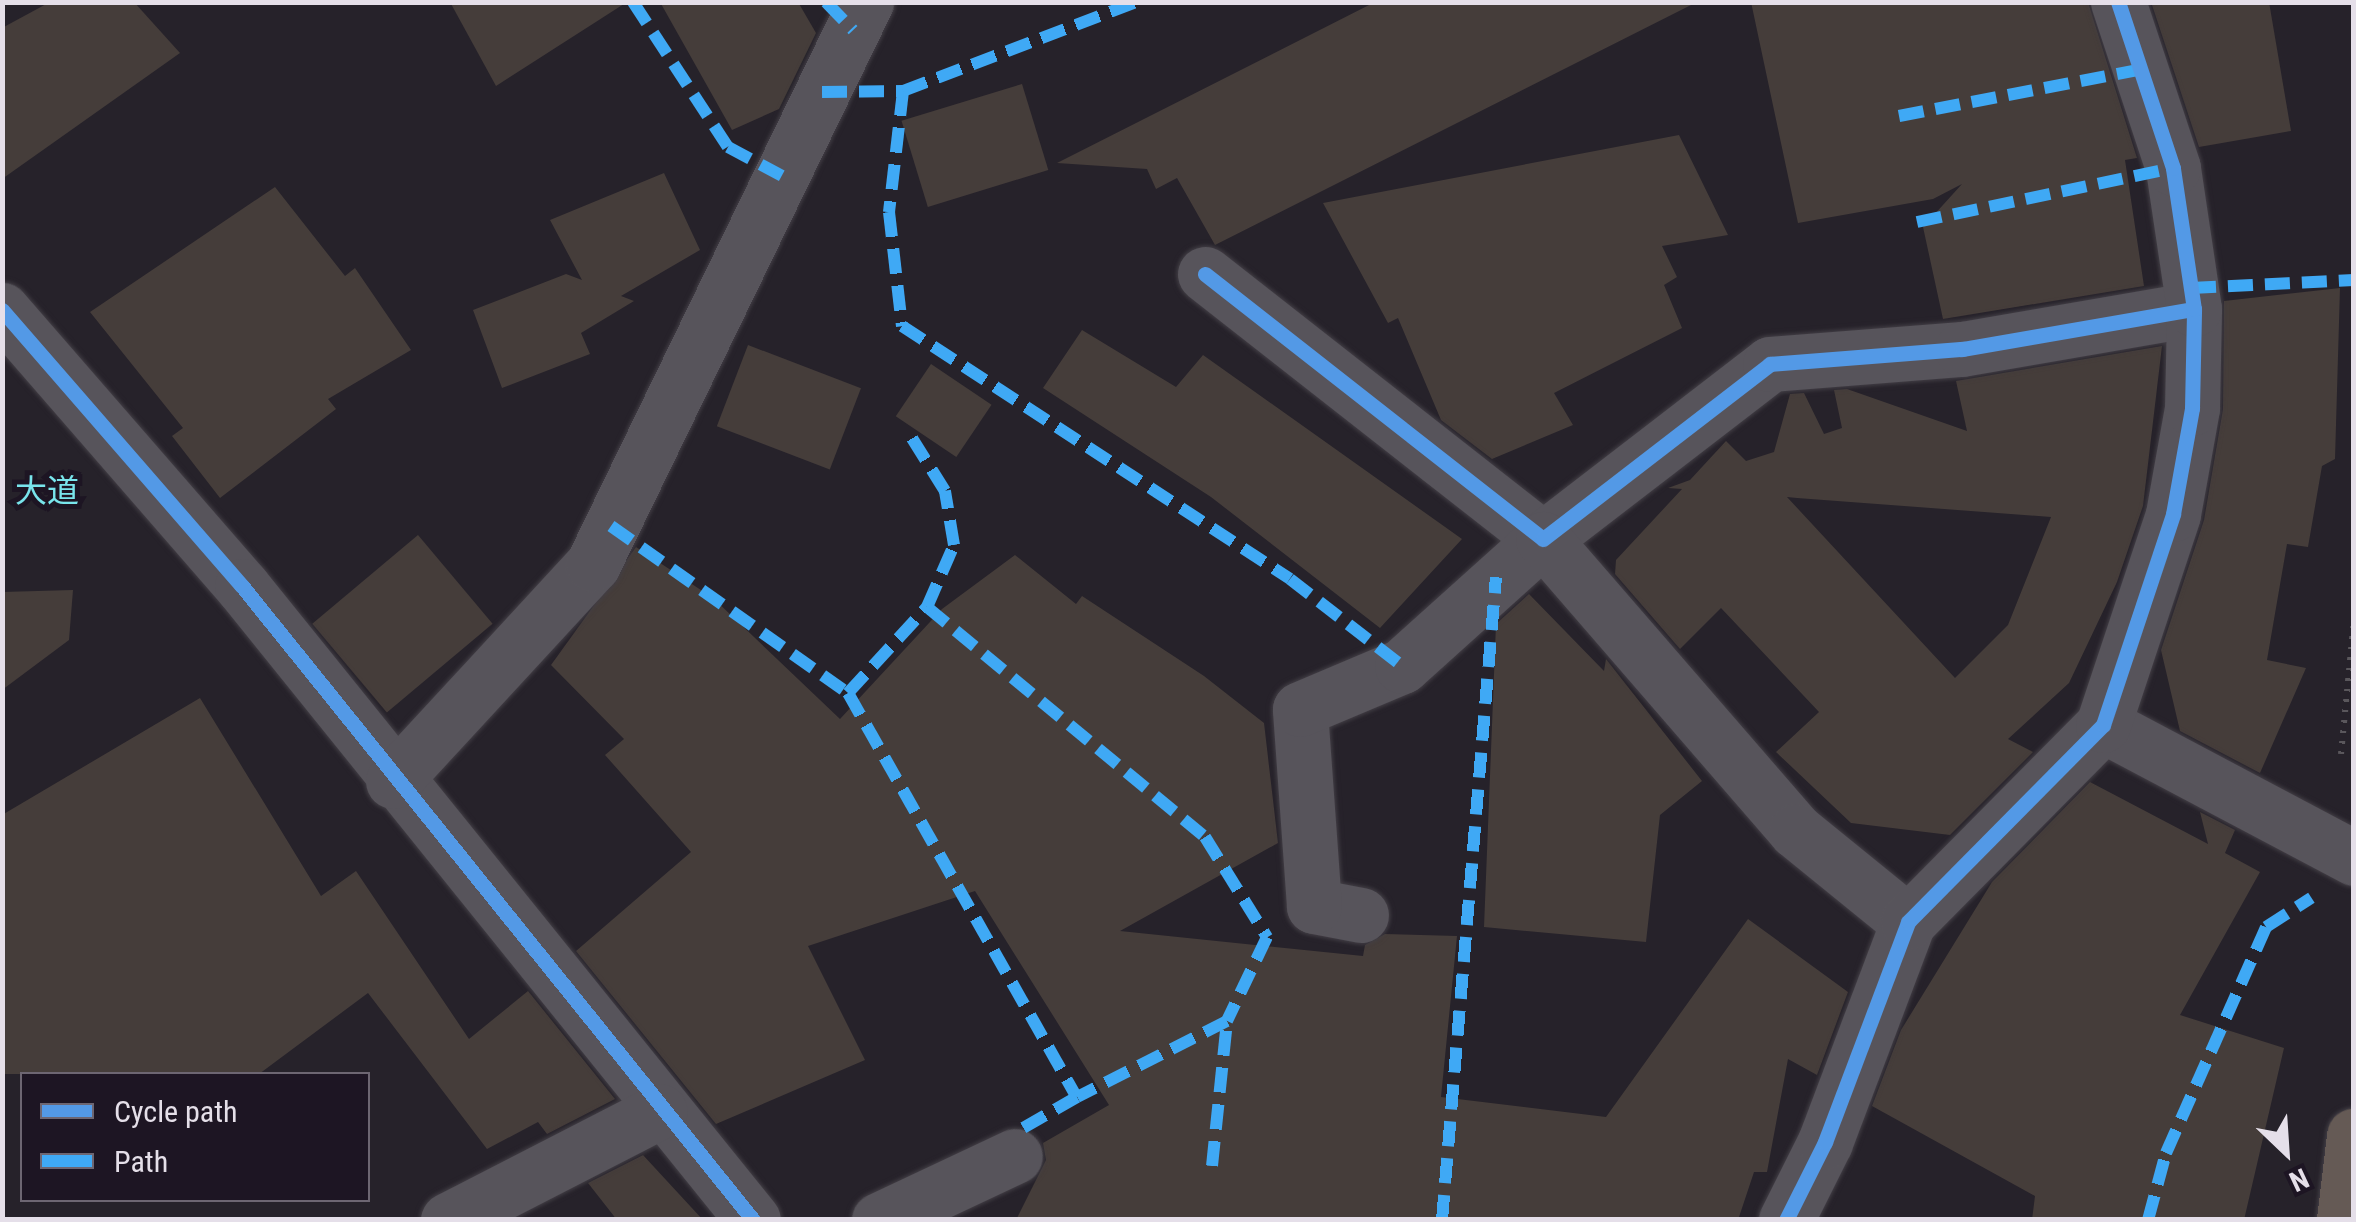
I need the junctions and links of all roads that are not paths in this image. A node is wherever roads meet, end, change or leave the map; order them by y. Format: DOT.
graph roads {
  1 [pos="866,2"];
  2 [pos="2118,2"];
  3 [pos="1205,274"];
  4 [pos="2,310"];
  5 [pos="2194,310"];
  6 [pos="1543,539"];
  7 [pos="2103,725"];
  8 [pos="393,781"];
  9 [pos="2354,858"];
  10 [pos="1361,915"];
  11 [pos="1908,922"];
  12 [pos="660,1111"];
  13 [pos="2354,1136"];
  14 [pos="1016,1156"];
  15 [pos="448,1220"];
  16 [pos="753,1220"];
  17 [pos="879,1220"];
  18 [pos="1786,1220"];
  19 [pos="2344,1220"];
  1 -- 8 [label="street"];
  2 -- 5 [label="street"];
  3 -- 6 [label="street"];
  4 -- 8 [label="street"];
  5 -- 6 [label="street"];
  5 -- 7 [label="street"];
  6 -- 10 [label="street"];
  6 -- 11 [label="street"];
  7 -- 9 [label="street"];
  7 -- 11 [label="street"];
  8 -- 12 [label="street"];
  11 -- 18 [label="street"];
  12 -- 15 [label="street"];
  12 -- 16 [label="street"];
  13 -- 19 [label="highway"];
  14 -- 17 [label="street"];
}
